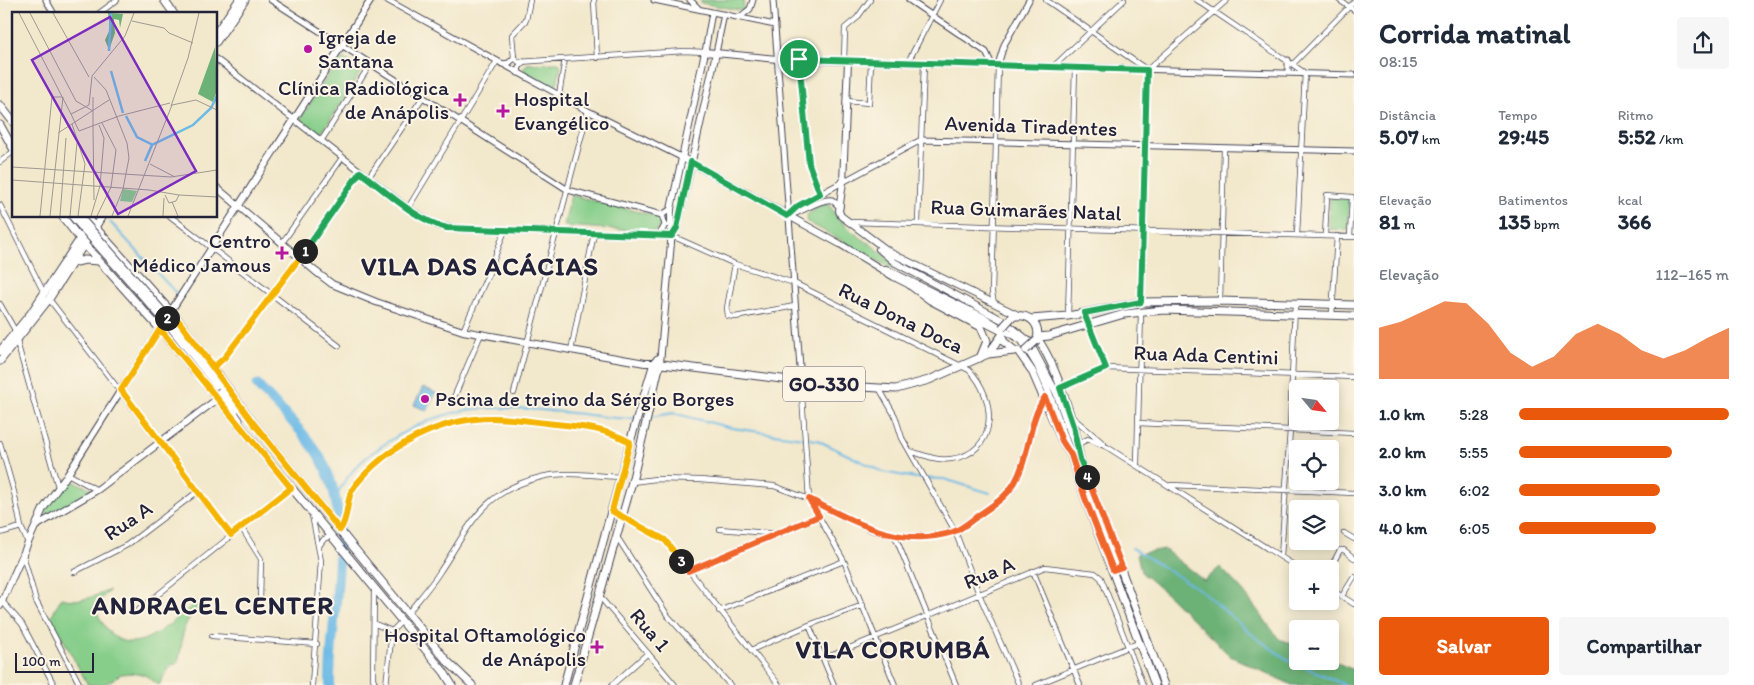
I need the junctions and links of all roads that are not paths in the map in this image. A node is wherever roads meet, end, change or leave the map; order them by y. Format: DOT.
graph roads {
  1 [pos="46,0"];
  2 [pos="117,0"];
  3 [pos="164,0"];
  4 [pos="239,0"];
  5 [pos="245,0"];
  6 [pos="271,0"];
  7 [pos="371,0"];
  8 [pos="387,0"];
  9 [pos="530,0"];
  10 [pos="594,0"];
  11 [pos="654,0"];
  12 [pos="680,0"];
  13 [pos="690,0"];
  14 [pos="754,0"];
  15 [pos="773,0"];
  16 [pos="870,0"];
  17 [pos="909,0"];
  18 [pos="940,0"];
  19 [pos="1029,0"];
  20 [pos="1046,0"];
  21 [pos="1124,0"];
  22 [pos="1197,0"];
  23 [pos="1227,0"];
  24 [pos="1339,0"];
  25 [pos="1354,2"];
  26 [pos="667,3"];
  27 [pos="1349,7"];
  28 [pos="698,9"];
  29 [pos="1354,10"];
  30 [pos="1214,11"];
  31 [pos="53,12"];
  32 [pos="101,12"];
  33 [pos="173,12"];
  34 [pos="712,12"];
  35 [pos="724,14"];
  36 [pos="932,16"];
  37 [pos="739,17"];
  38 [pos="775,25"];
  39 [pos="218,29"];
  40 [pos="1092,31"];
  41 [pos="218,39"];
  42 [pos="342,47"];
  43 [pos="705,52"];
  44 [pos="716,53"];
  45 [pos="514,58"];
  46 [pos="597,58"];
  47 [pos="777,59"];
  48 [pos="799,59"];
  49 [pos="565,60"];
  50 [pos="218,61"];
  51 [pos="846,61"];
  52 [pos="499,62"];
  53 [pos="523,62"];
  54 [pos="871,62"];
  55 [pos="908,62"];
  56 [pos="1291,62"];
  57 [pos="924,64"];
  58 [pos="370,65"];
  59 [pos="995,65"];
  60 [pos="1053,67"];
  61 [pos="1075,68"];
  62 [pos="1147,70"];
  63 [pos="1288,72"];
  64 [pos="518,73"];
  65 [pos="1305,73"];
  66 [pos="1354,75"];
  67 [pos="559,95"];
  68 [pos="423,97"];
  69 [pos="846,101"];
  70 [pos="0,105"];
  71 [pos="588,111"];
  72 [pos="12,121"];
  73 [pos="294,121"];
  74 [pos="461,121"];
  75 [pos="0,124"];
  76 [pos="12,139"];
  77 [pos="921,140"];
  78 [pos="321,141"];
  79 [pos="996,142"];
  80 [pos="1073,144"];
  81 [pos="12,146"];
  82 [pos="1145,146"];
  83 [pos="1224,148"];
  84 [pos="1301,150"];
  85 [pos="1354,151"];
  86 [pos="12,152"];
  87 [pos="681,157"];
  88 [pos="342,158"];
  89 [pos="0,162"];
  90 [pos="691,162"];
  91 [pos="360,172"];
  92 [pos="368,178"];
  93 [pos="843,182"];
  94 [pos="218,189"];
  95 [pos="568,190"];
  96 [pos="820,194"];
  97 [pos="0,205"];
  98 [pos="238,206"];
  99 [pos="408,208"];
  100 [pos="840,208"];
  101 [pos="671,209"];
  102 [pos="662,215"];
  103 [pos="787,216"];
  104 [pos="64,218"];
  105 [pos="74,218"];
  106 [pos="81,218"];
  107 [pos="173,218"];
  108 [pos="94,222"];
  109 [pos="846,222"];
  110 [pos="918,223"];
  111 [pos="994,225"];
  112 [pos="1070,228"];
  113 [pos="505,230"];
  114 [pos="1143,230"];
  115 [pos="557,231"];
  116 [pos="594,233"];
  117 [pos="1222,233"];
  118 [pos="660,234"];
  119 [pos="1297,235"];
  120 [pos="672,236"];
  121 [pos="1325,236"];
  122 [pos="1337,236"];
  123 [pos="1352,237"];
  124 [pos="82,242"];
  125 [pos="874,242"];
  126 [pos="282,243"];
  127 [pos="212,249"];
  128 [pos="300,258"];
  129 [pos="99,261"];
  130 [pos="72,263"];
  131 [pos="735,264"];
  132 [pos="872,265"];
  133 [pos="794,283"];
  134 [pos="911,286"];
  135 [pos="273,295"];
  136 [pos="47,296"];
  137 [pos="1220,301"];
  138 [pos="1141,302"];
  139 [pos="1295,303"];
  140 [pos="0,304"];
  141 [pos="1334,305"];
  142 [pos="1354,305"];
  143 [pos="795,306"];
  144 [pos="997,306"];
  145 [pos="171,311"];
  146 [pos="1141,312"];
  147 [pos="1084,313"];
  148 [pos="1295,314"];
  149 [pos="1332,315"];
  150 [pos="1015,316"];
  151 [pos="1068,316"];
  152 [pos="1354,316"];
  153 [pos="1031,319"];
  154 [pos="1089,324"];
  155 [pos="160,329"];
  156 [pos="463,331"];
  157 [pos="1002,331"];
  158 [pos="16,332"];
  159 [pos="481,334"];
  160 [pos="1037,338"];
  161 [pos="17,342"];
  162 [pos="528,344"];
  163 [pos="339,346"];
  164 [pos="0,351"];
  165 [pos="571,351"];
  166 [pos="1016,351"];
  167 [pos="988,354"];
  168 [pos="980,358"];
  169 [pos="0,361"];
  170 [pos="658,361"];
  171 [pos="962,366"];
  172 [pos="214,367"];
  173 [pos="1106,368"];
  174 [pos="1139,368"];
  175 [pos="1292,375"];
  176 [pos="1354,377"];
  177 [pos="1292,380"];
  178 [pos="801,381"];
  179 [pos="217,384"];
  180 [pos="879,388"];
  181 [pos="1060,388"];
  182 [pos="121,390"];
  183 [pos="514,393"];
  184 [pos="1045,397"];
  185 [pos="216,400"];
  186 [pos="452,402"];
  187 [pos="1069,414"];
  188 [pos="1138,423"];
  189 [pos="254,424"];
  190 [pos="242,429"];
  191 [pos="1289,430"];
  192 [pos="1290,430"];
  193 [pos="1354,433"];
  194 [pos="630,442"];
  195 [pos="0,443"];
  196 [pos="160,443"];
  197 [pos="1078,444"];
  198 [pos="1107,446"];
  199 [pos="910,451"];
  200 [pos="1071,455"];
  201 [pos="1080,459"];
  202 [pos="1137,464"];
  203 [pos="68,474"];
  204 [pos="621,477"];
  205 [pos="632,482"];
  206 [pos="1168,485"];
  207 [pos="58,487"];
  208 [pos="291,488"];
  209 [pos="97,490"];
  210 [pos="1286,490"];
  211 [pos="197,492"];
  212 [pos="1354,493"];
  213 [pos="809,499"];
  214 [pos="612,511"];
  215 [pos="312,515"];
  216 [pos="622,515"];
  217 [pos="819,516"];
  218 [pos="36,526"];
  219 [pos="21,527"];
  220 [pos="241,527"];
  221 [pos="720,529"];
  222 [pos="340,530"];
  223 [pos="955,531"];
  224 [pos="0,533"];
  225 [pos="1344,533"];
  226 [pos="780,534"];
  227 [pos="231,535"];
  228 [pos="895,536"];
  229 [pos="617,537"];
  230 [pos="332,538"];
  231 [pos="1354,539"];
  232 [pos="28,544"];
  233 [pos="320,546"];
  234 [pos="22,555"];
  235 [pos="1281,556"];
  236 [pos="1354,558"];
  237 [pos="1335,560"];
  238 [pos="844,561"];
  239 [pos="1289,561"];
  240 [pos="1122,567"];
  241 [pos="1113,570"];
  242 [pos="688,571"];
  243 [pos="1033,571"];
  244 [pos="74,572"];
  245 [pos="1354,577"];
  246 [pos="374,590"];
  247 [pos="979,594"];
  248 [pos="1339,594"];
  249 [pos="1342,596"];
  250 [pos="600,597"];
  251 [pos="1,602"];
  252 [pos="260,602"];
  253 [pos="1354,604"];
  254 [pos="863,605"];
  255 [pos="719,612"];
  256 [pos="135,613"];
  257 [pos="408,613"];
  258 [pos="928,616"];
  259 [pos="401,622"];
  260 [pos="375,624"];
  261 [pos="809,624"];
  262 [pos="392,632"];
  263 [pos="212,636"];
  264 [pos="577,636"];
  265 [pos="876,637"];
  266 [pos="587,638"];
  267 [pos="1138,643"];
  268 [pos="317,644"];
  269 [pos="1127,648"];
  270 [pos="751,650"];
  271 [pos="648,653"];
  272 [pos="823,659"];
  273 [pos="447,661"];
  274 [pos="1073,670"];
  275 [pos="444,672"];
  276 [pos="618,680"];
  277 [pos="54,685"];
  278 [pos="80,685"];
  279 [pos="312,685"];
  280 [pos="376,685"];
  281 [pos="386,685"];
  282 [pos="452,685"];
  283 [pos="457,685"];
  284 [pos="465,685"];
  285 [pos="472,685"];
  286 [pos="564,685"];
  287 [pos="574,685"];
  288 [pos="612,685"];
  289 [pos="623,685"];
  290 [pos="675,685"];
  291 [pos="730,685"];
  292 [pos="779,685"];
  293 [pos="834,685"];
  294 [pos="895,685"];
  295 [pos="956,685"];
  296 [pos="1019,685"];
  297 [pos="1036,685"];
  298 [pos="1080,685"];
  299 [pos="1143,685"];
  300 [pos="1155,685"];
  301 [pos="1164,685"];
  1 -- 31 [label="street"];
  2 -- 32 [label="street"];
  3 -- 33 [label="main road"];
  4 -- 39 [label="main road"];
  5 -- 41 [label="main road"];
  6 -- 42 [label="street"];
  7 -- 42 [label="main road"];
  8 -- 52 [label="street"];
  9 -- 45 [label="street"];
  10 -- 46 [label="street"];
  11 -- 26 [label="street"];
  12 -- 26 [label="street"];
  13 -- 28 [label="street"];
  14 -- 37 [label="street"];
  15 -- 38 [label="street"];
  16 -- 51 [label="street"];
  17 -- 36 [label="street"];
  18 -- 36 [label="street"];
  19 -- 59 [label="street"];
  20 -- 40 [label="street"];
  21 -- 40 [label="street"];
  22 -- 30 [label="street"];
  23 -- 30 [label="street"];
  24 -- 27 [label="street"];
  25 -- 27 [label="street"];
  26 -- 28 [label="street"];
  27 -- 29 [label="street"];
  27 -- 56 [label="street"];
  28 -- 34 [label="street"];
  30 -- 56 [label="street"];
  30 -- 62 [label="street"];
  34 -- 35 [label="street"];
  34 -- 43 [label="street"];
  35 -- 37 [label="street"];
  35 -- 44 [label="street"];
  36 -- 55 [label="street"];
  36 -- 59 [label="street"];
  37 -- 38 [label="street"];
  38 -- 47 [label="street"];
  40 -- 60 [label="street"];
  40 -- 62 [label="street"];
  42 -- 58 [label="street"];
  42 -- 73 [label="main road"];
  43 -- 44 [label="main road"];
  43 -- 46 [label="street"];
  43 -- 87 [label="main road"];
  44 -- 47 [label="main road"];
  44 -- 90 [label="main road"];
  45 -- 52 [label="street"];
  45 -- 53 [label="street"];
  46 -- 49 [label="street"];
  47 -- 48 [label="main road"];
  47 -- 103 [label="street"];
  48 -- 51 [label="main road"];
  48 -- 96 [label="street"];
  49 -- 53 [label="street"];
  49 -- 67 [label="street"];
  50 -- 73 [label="street"];
  51 -- 54 [label="street"];
  51 -- 69 [label="main road"];
  52 -- 64 [label="street"];
  52 -- 74 [label="street"];
  53 -- 64 [label="street"];
  54 -- 55 [label="street"];
  54 -- 69 [label="street"];
  55 -- 57 [label="street"];
  56 -- 63 [label="street"];
  56 -- 65 [label="street"];
  57 -- 59 [label="street"];
  57 -- 77 [label="street"];
  58 -- 68 [label="street"];
  58 -- 78 [label="street"];
  59 -- 60 [label="street"];
  59 -- 79 [label="street"];
  60 -- 61 [label="street"];
  61 -- 62 [label="street"];
  61 -- 80 [label="street"];
  62 -- 63 [label="street"];
  62 -- 82 [label="street"];
  63 -- 65 [label="street"];
  64 -- 67 [label="street"];
  65 -- 66 [label="street"];
  65 -- 84 [label="street"];
  67 -- 71 [label="street"];
  68 -- 74 [label="street"];
  68 -- 92 [label="street"];
  69 -- 93 [label="main road"];
  70 -- 72 [label="main road"];
  71 -- 87 [label="street"];
  71 -- 95 [label="street"];
  73 -- 78 [label="street"];
  73 -- 98 [label="main road"];
  74 -- 95 [label="street"];
  74 -- 99 [label="street"];
  75 -- 76 [label="main road"];
  75 -- 81 [label="main road"];
  77 -- 79 [label="street, Avenida Tiradentes"];
  77 -- 93 [label="street, Avenida Tiradentes"];
  77 -- 110 [label="street"];
  78 -- 88 [label="street"];
  79 -- 80 [label="street, Avenida Tiradentes"];
  79 -- 111 [label="street"];
  80 -- 82 [label="street, Avenida Tiradentes"];
  80 -- 112 [label="street"];
  82 -- 83 [label="street, Avenida Tiradentes"];
  82 -- 114 [label="street"];
  83 -- 84 [label="street, Avenida Tiradentes"];
  83 -- 117 [label="street"];
  84 -- 85 [label="street, Avenida Tiradentes"];
  84 -- 119 [label="street"];
  86 -- 89 [label="street"];
  87 -- 90 [label="main road"];
  87 -- 101 [label="main road"];
  88 -- 91 [label="street"];
  88 -- 126 [label="street"];
  90 -- 103 [label="main road"];
  90 -- 120 [label="main road"];
  91 -- 92 [label="street"];
  91 -- 128 [label="street"];
  92 -- 99 [label="street"];
  93 -- 96 [label="street, Avenida Tiradentes"];
  93 -- 100 [label="main road"];
  94 -- 98 [label="main road, GO-330"];
  95 -- 102 [label="street"];
  95 -- 115 [label="street"];
  96 -- 103 [label="street, Avenida Tiradentes"];
  97 -- 136 [label="street"];
  98 -- 126 [label="main road, GO-330"];
  98 -- 127 [label="main road"];
  99 -- 113 [label="street"];
  100 -- 103 [label="street"];
  100 -- 109 [label="main road"];
  101 -- 102 [label="street"];
  101 -- 120 [label="main road"];
  102 -- 118 [label="street"];
  103 -- 132 [label="main road"];
  103 -- 133 [label="street"];
  104 -- 124 [label="main road"];
  105 -- 179 [label="main road, bridge"];
  106 -- 179 [label="main road, bridge"];
  107 -- 127 [label="street"];
  108 -- 124 [label="main road"];
  108 -- 145 [label="main road"];
  109 -- 110 [label="street, Rua Guimarães Natal"];
  109 -- 125 [label="main road"];
  110 -- 111 [label="street, Rua Guimarães Natal"];
  111 -- 112 [label="street, Rua Guimarães Natal"];
  111 -- 144 [label="street"];
  112 -- 114 [label="street, Rua Guimarães Natal"];
  112 -- 151 [label="street"];
  113 -- 115 [label="street"];
  113 -- 156 [label="street"];
  114 -- 117 [label="street, Rua Guimarães Natal"];
  114 -- 138 [label="street"];
  115 -- 116 [label="street"];
  115 -- 162 [label="street"];
  116 -- 118 [label="street"];
  116 -- 165 [label="street"];
  117 -- 119 [label="street, Rua Guimarães Natal"];
  117 -- 137 [label="street"];
  118 -- 120 [label="street"];
  119 -- 121 [label="street, Rua Guimarães Natal"];
  120 -- 131 [label="street, Rua Dona Doca"];
  120 -- 170 [label="main road"];
  121 -- 122 [label="street, Rua Guimarães Natal"];
  121 -- 123 [label="street"];
  122 -- 123 [label="street, Rua Guimarães Natal"];
  122 -- 141 [label="street"];
  124 -- 129 [label="main road"];
  124 -- 130 [label="main road"];
  124 -- 136 [label="main road"];
  125 -- 144 [label="main road"];
  125 -- 201 [label="main road"];
  126 -- 128 [label="main road, GO-330"];
  127 -- 135 [label="street"];
  127 -- 145 [label="main road"];
  128 -- 135 [label="street"];
  128 -- 156 [label="main road, GO-330"];
  129 -- 130 [label="main road"];
  129 -- 155 [label="main road"];
  130 -- 136 [label="main road"];
  131 -- 133 [label="street, Rua Dona Doca"];
  131 -- 143 [label="street"];
  132 -- 134 [label="main road"];
  132 -- 200 [label="main road"];
  133 -- 143 [label="street"];
  133 -- 171 [label="street, Rua Dona Doca"];
  134 -- 157 [label="main road"];
  134 -- 168 [label="main road"];
  135 -- 163 [label="street"];
  135 -- 172 [label="street"];
  136 -- 158 [label="main road"];
  136 -- 161 [label="main road"];
  136 -- 182 [label="street"];
  137 -- 138 [label="main road"];
  137 -- 139 [label="main road"];
  138 -- 147 [label="main road"];
  139 -- 141 [label="main road"];
  139 -- 148 [label="street"];
  140 -- 158 [label="street"];
  141 -- 142 [label="main road"];
  141 -- 149 [label="street"];
  143 -- 178 [label="street"];
  144 -- 150 [label="main road"];
  145 -- 155 [label="main road"];
  145 -- 172 [label="main road"];
  146 -- 148 [label="main road"];
  146 -- 154 [label="main road"];
  146 -- 174 [label="street"];
  147 -- 151 [label="main road"];
  147 -- 154 [label="street"];
  148 -- 149 [label="main road"];
  148 -- 175 [label="street"];
  149 -- 152 [label="main road"];
  150 -- 153 [label="main road"];
  150 -- 157 [label="main road, bridge"];
  151 -- 153 [label="main road"];
  153 -- 160 [label="main road"];
  154 -- 160 [label="main road"];
  154 -- 173 [label="street"];
  155 -- 182 [label="main road"];
  155 -- 185 [label="main road"];
  156 -- 159 [label="main road, GO-330"];
  157 -- 166 [label="main road"];
  157 -- 167 [label="main road"];
  158 -- 164 [label="main road"];
  159 -- 162 [label="main road, GO-330"];
  159 -- 186 [label="street"];
  160 -- 166 [label="main road, bridge"];
  160 -- 181 [label="main road"];
  161 -- 169 [label="main road"];
  161 -- 207 [label="street"];
  162 -- 165 [label="main road, GO-330"];
  162 -- 183 [label="street"];
  165 -- 170 [label="main road, GO-330"];
  166 -- 167 [label="main road"];
  166 -- 184 [label="main road"];
  167 -- 168 [label="main road, GO-330"];
  168 -- 171 [label="main road, GO-330"];
  170 -- 178 [label="main road, GO-330"];
  170 -- 194 [label="main road"];
  170 -- 205 [label="main road"];
  171 -- 180 [label="main road, GO-330"];
  171 -- 199 [label="street, Rua Dona Doca"];
  172 -- 189 [label="main road"];
  173 -- 174 [label="street, Rua Ada Centini"];
  173 -- 181 [label="street, Rua Ada Centini"];
  174 -- 175 [label="street, Rua Ada Centini"];
  174 -- 188 [label="street"];
  175 -- 176 [label="street, Rua Ada Centini"];
  175 -- 177 [label="street"];
  178 -- 180 [label="main road, GO-330"];
  178 -- 213 [label="street"];
  179 -- 189 [label="main road"];
  179 -- 190 [label="main road"];
  180 -- 199 [label="street"];
  181 -- 187 [label="main road"];
  182 -- 196 [label="street"];
  182 -- 203 [label="main road"];
  184 -- 200 [label="main road"];
  184 -- 223 [label="street"];
  185 -- 190 [label="main road"];
  185 -- 196 [label="main road"];
  187 -- 197 [label="main road"];
  187 -- 198 [label="street"];
  188 -- 191 [label="street"];
  188 -- 202 [label="street"];
  189 -- 222 [label="main road"];
  190 -- 208 [label="main road"];
  192 -- 193 [label="street"];
  192 -- 210 [label="street"];
  194 -- 204 [label="main road"];
  194 -- 222 [label="street"];
  195 -- 219 [label="street"];
  196 -- 209 [label="main road"];
  196 -- 211 [label="street"];
  197 -- 198 [label="street"];
  197 -- 201 [label="main road"];
  198 -- 202 [label="street"];
  199 -- 223 [label="street"];
  200 -- 241 [label="main road"];
  201 -- 240 [label="main road"];
  202 -- 206 [label="street"];
  203 -- 207 [label="main road"];
  203 -- 209 [label="street"];
  204 -- 214 [label="main road"];
  204 -- 257 [label="street"];
  205 -- 213 [label="street"];
  205 -- 216 [label="main road"];
  206 -- 210 [label="street"];
  206 -- 235 [label="street"];
  207 -- 218 [label="main road"];
  208 -- 215 [label="main road"];
  208 -- 220 [label="street"];
  209 -- 218 [label="main road"];
  210 -- 212 [label="street"];
  210 -- 235 [label="street"];
  211 -- 227 [label="street"];
  211 -- 244 [label="street, Rua A"];
  213 -- 217 [label="street"];
  213 -- 228 [label="street"];
  214 -- 216 [label="street"];
  214 -- 264 [label="main road"];
  215 -- 230 [label="main road"];
  215 -- 233 [label="street"];
  216 -- 229 [label="main road"];
  216 -- 242 [label="street"];
  217 -- 226 [label="street"];
  217 -- 238 [label="street"];
  218 -- 232 [label="main road"];
  219 -- 224 [label="street"];
  219 -- 232 [label="street"];
  220 -- 227 [label="street"];
  220 -- 252 [label="street"];
  221 -- 226 [label="street"];
  222 -- 257 [label="main road"];
  223 -- 228 [label="street"];
  223 -- 247 [label="street"];
  225 -- 231 [label="street"];
  226 -- 242 [label="street"];
  227 -- 256 [label="street"];
  228 -- 258 [label="street"];
  229 -- 250 [label="main road"];
  229 -- 291 [label="street"];
  230 -- 233 [label="street"];
  230 -- 246 [label="main road"];
  232 -- 234 [label="main road"];
  233 -- 268 [label="street"];
  234 -- 251 [label="main road"];
  234 -- 278 [label="street"];
  235 -- 239 [label="street"];
  236 -- 237 [label="street"];
  238 -- 254 [label="street"];
  238 -- 255 [label="street"];
  240 -- 241 [label="main road"];
  240 -- 301 [label="main road"];
  241 -- 267 [label="main road"];
  242 -- 255 [label="street"];
  243 -- 247 [label="street, Rua A"];
  243 -- 269 [label="street, Rua A"];
  243 -- 274 [label="street"];
  245 -- 249 [label="street"];
  246 -- 259 [label="main road"];
  246 -- 260 [label="street"];
  247 -- 258 [label="street, Rua A"];
  247 -- 296 [label="street"];
  248 -- 249 [label="street"];
  249 -- 253 [label="street"];
  250 -- 266 [label="main road"];
  250 -- 271 [label="street, Rua 1"];
  251 -- 277 [label="street"];
  254 -- 261 [label="street"];
  254 -- 265 [label="street"];
  255 -- 270 [label="street"];
  257 -- 273 [label="main road"];
  258 -- 265 [label="street, Rua A"];
  258 -- 295 [label="street"];
  259 -- 262 [label="street"];
  259 -- 275 [label="main road"];
  260 -- 262 [label="street"];
  260 -- 280 [label="street"];
  261 -- 270 [label="street"];
  261 -- 272 [label="street"];
  262 -- 281 [label="street"];
  263 -- 268 [label="street"];
  264 -- 266 [label="main road"];
  264 -- 286 [label="main road"];
  265 -- 272 [label="street, Rua A"];
  265 -- 294 [label="street"];
  266 -- 287 [label="main road"];
  267 -- 269 [label="street"];
  267 -- 300 [label="main road"];
  268 -- 279 [label="street"];
  269 -- 274 [label="street"];
  269 -- 299 [label="street"];
  270 -- 292 [label="street"];
  271 -- 276 [label="street"];
  271 -- 290 [label="street, Rua 1"];
  272 -- 293 [label="street"];
  273 -- 284 [label="main road"];
  273 -- 285 [label="main road"];
  274 -- 297 [label="street"];
  274 -- 298 [label="street"];
  275 -- 282 [label="main road"];
  275 -- 283 [label="main road"];
  276 -- 288 [label="street"];
  276 -- 289 [label="street"];
}
